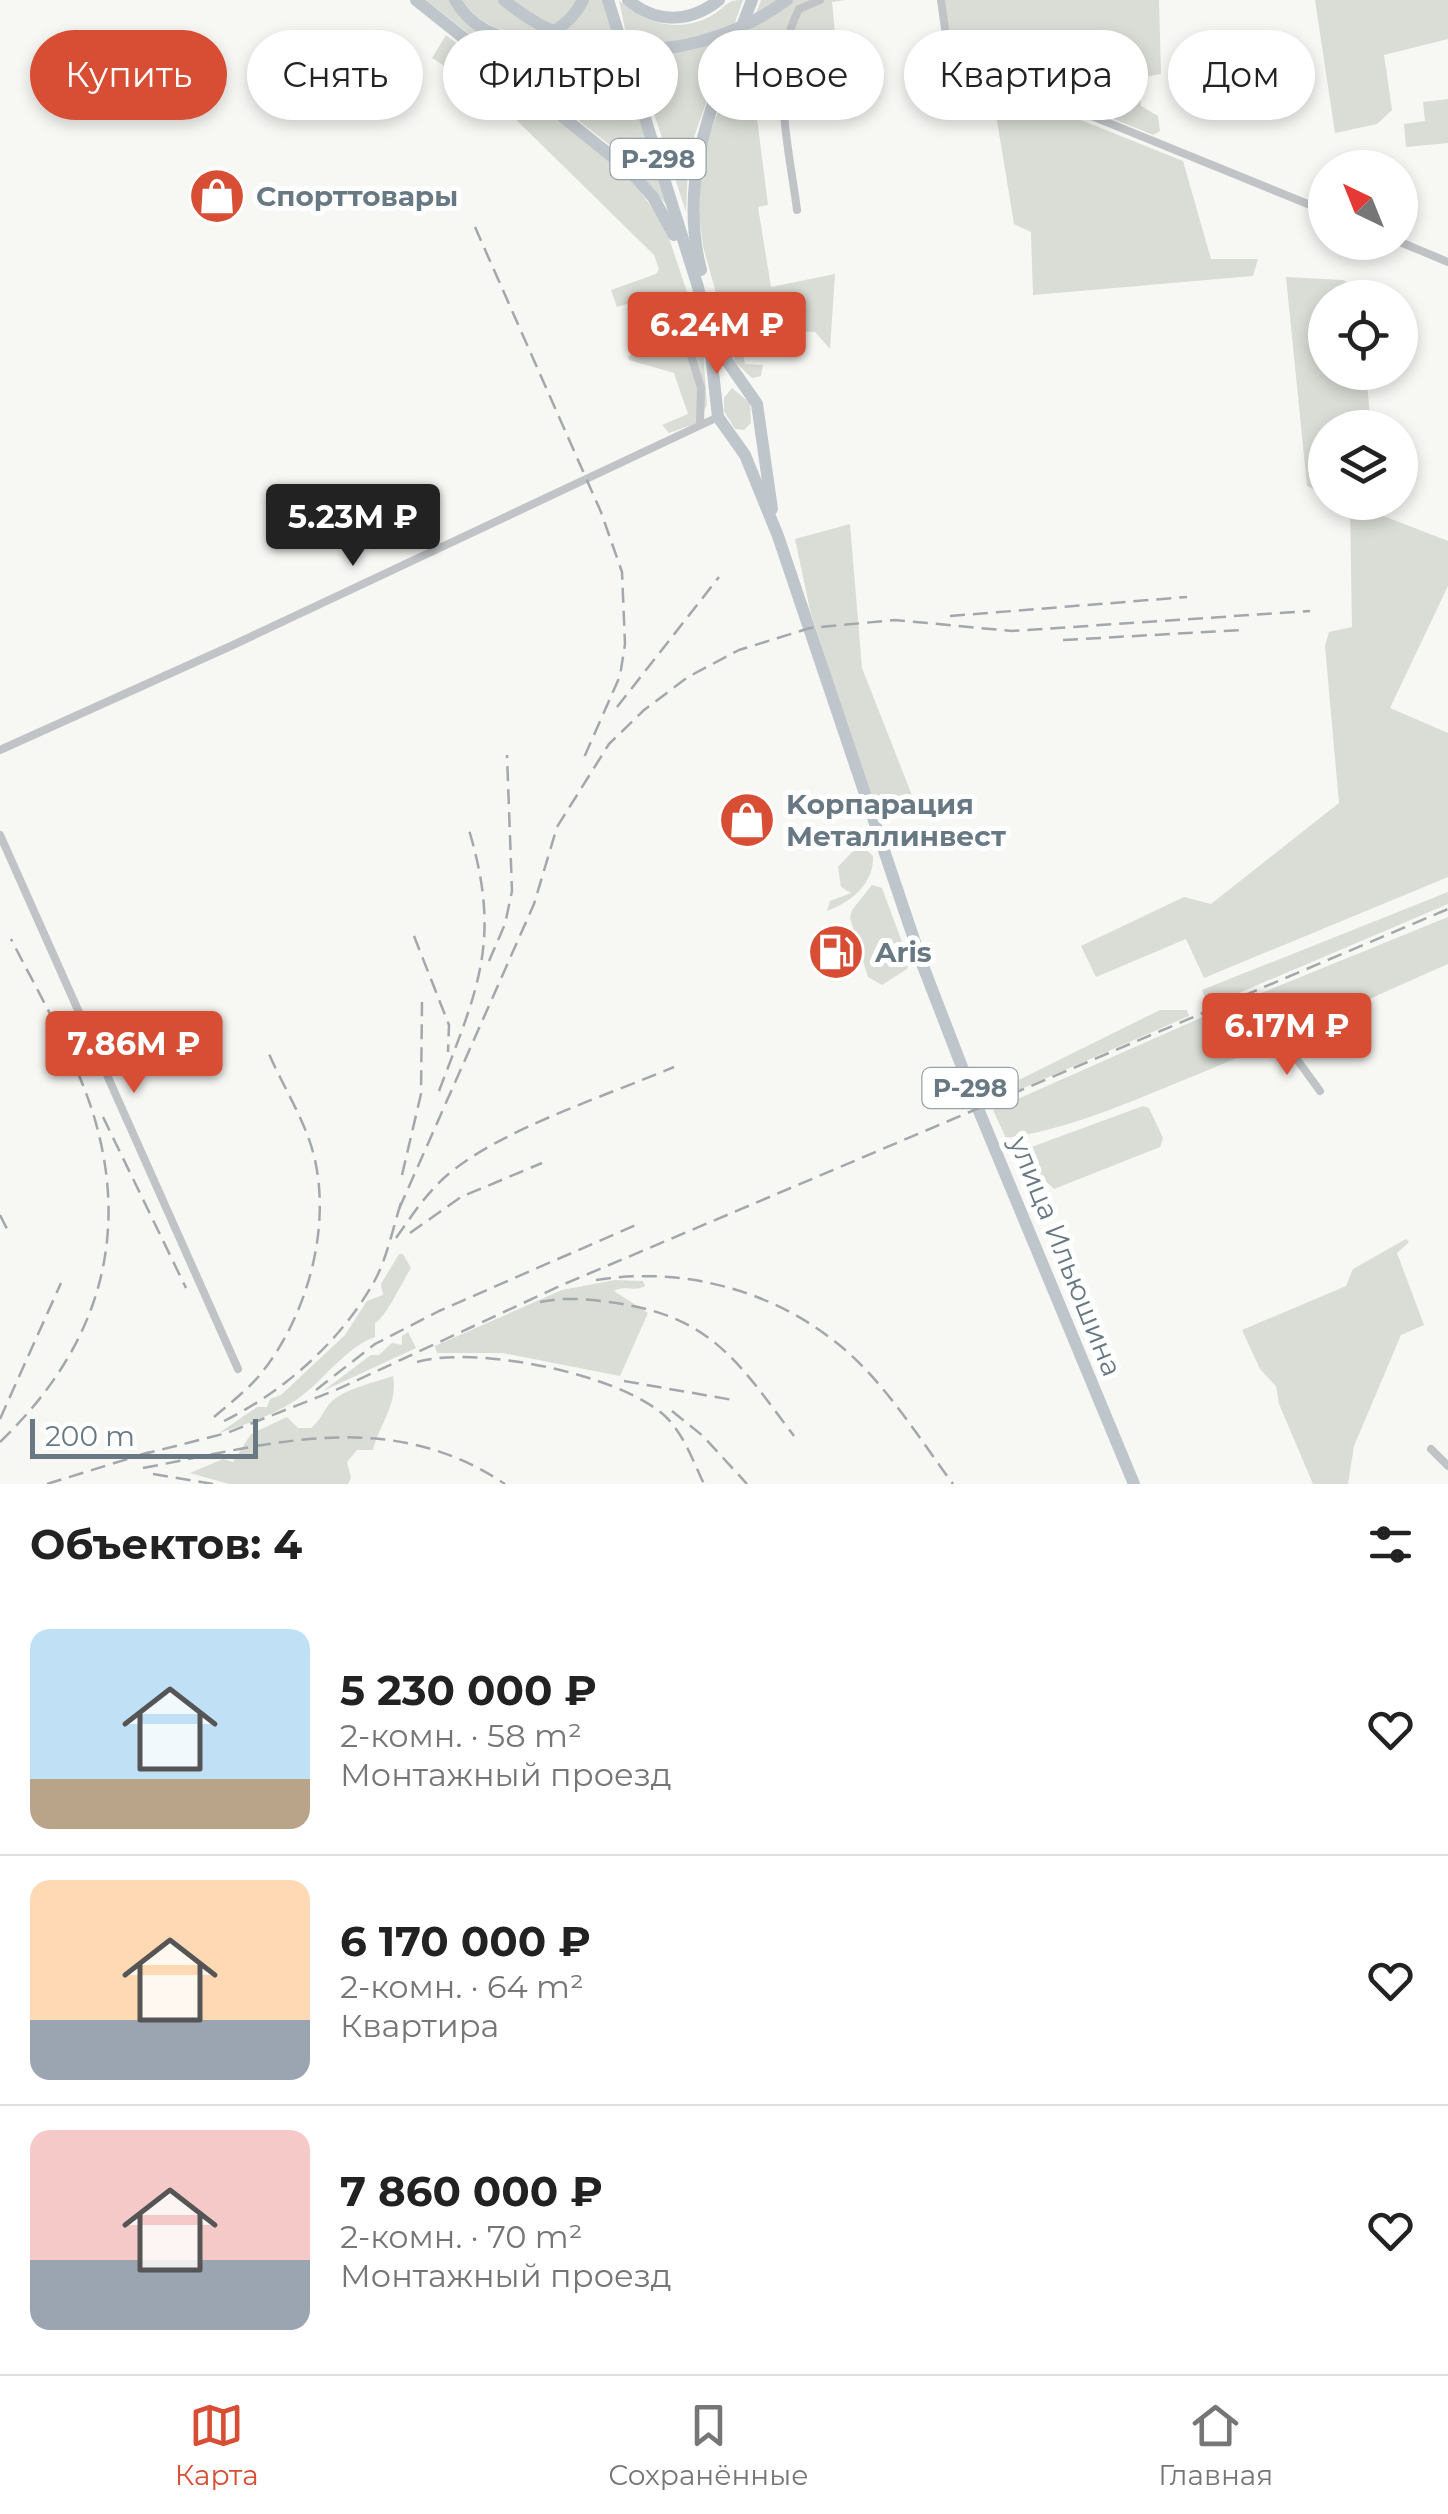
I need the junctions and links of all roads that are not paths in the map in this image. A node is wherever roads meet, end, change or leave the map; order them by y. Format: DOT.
graph roads {
  1 [pos="416,0"];
  2 [pos="455,0"];
  3 [pos="504,0"];
  4 [pos="583,0"];
  5 [pos="611,0"];
  6 [pos="628,0"];
  7 [pos="719,0"];
  8 [pos="752,0"];
  9 [pos="787,0"];
  10 [pos="820,0"];
  11 [pos="941,0"];
  12 [pos="1308,204"];
  13 [pos="797,210"];
  14 [pos="1418,250"];
  15 [pos="1448,262"];
  16 [pos="711,325"];
  17 [pos="684,336"];
  18 [pos="748,390"];
  19 [pos="759,414"];
  20 [pos="719,417"];
  21 [pos="700,425"];
  22 [pos="778,536"];
  23 [pos="0,750"];
  24 [pos="0,835"];
  25 [pos="1285,1043"];
  26 [pos="1320,1092"];
  27 [pos="238,1369"];
  28 [pos="1431,1450"];
  29 [pos="1448,1466"];
  30 [pos="1134,1484"];
  1 -- 16 [label="highway"];
  2 -- 4 [label="highway"];
  3 -- 9 [label="highway"];
  5 -- 16 [label="highway, Р-298"];
  6 -- 7 [label="highway"];
  8 -- 16 [label="highway, Р-298"];
  10 -- 13 [label="street"];
  11 -- 12 [label="street"];
  14 -- 15 [label="street"];
  16 -- 18 [label="highway, Р-298"];
  16 -- 20 [label="highway, Р-298"];
  17 -- 21 [label="street"];
  18 -- 19 [label="highway, Р-298"];
  18 -- 20 [label="highway"];
  19 -- 20 [label="highway"];
  19 -- 22 [label="highway, Р-298"];
  20 -- 21 [label="street"];
  20 -- 22 [label="highway, Р-298"];
  21 -- 23 [label="street"];
  22 -- 30 [label="highway, улица Ильюшина / Р-298"];
  24 -- 27 [label="street"];
  25 -- 26 [label="street"];
  28 -- 29 [label="street"];
}
